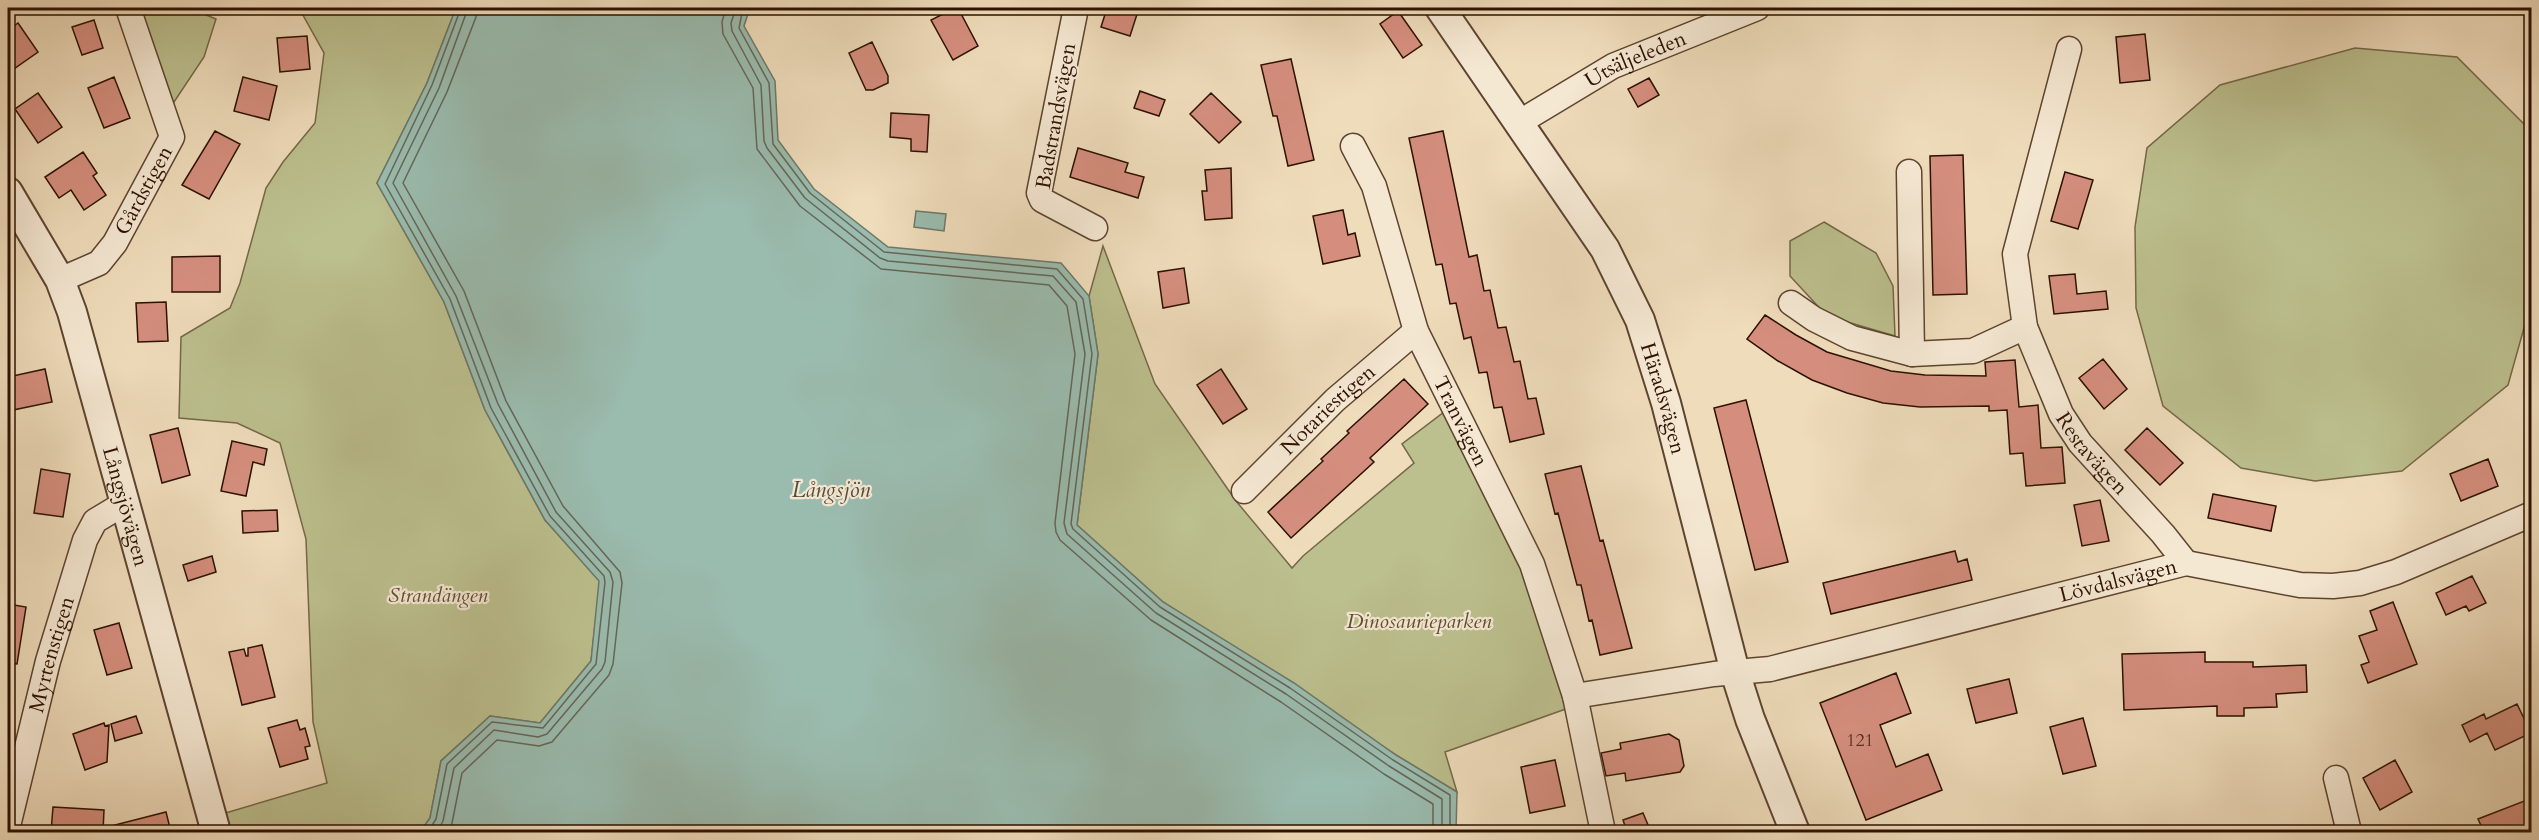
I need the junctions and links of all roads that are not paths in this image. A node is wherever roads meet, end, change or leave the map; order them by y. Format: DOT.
graph roads {
  1 [pos="128,8"];
  2 [pos="1076,8"];
  3 [pos="1440,8"];
  4 [pos="1757,8"];
  5 [pos="2069,49"];
  6 [pos="1520,122"];
  7 [pos="1353,146"];
  8 [pos="1909,172"];
  9 [pos="8,192"];
  10 [pos="1095,228"];
  11 [pos="60,280"];
  12 [pos="1791,303"];
  13 [pos="2025,327"];
  14 [pos="1416,331"];
  15 [pos="1912,354"];
  16 [pos="1244,491"];
  17 [pos="125,503"];
  18 [pos="2532,514"];
  19 [pos="2186,563"];
  20 [pos="1735,672"];
  21 [pos="1575,696"];
  22 [pos="2336,778"];
  23 [pos="8,826"];
  24 [pos="216,832"];
  25 [pos="1603,832"];
  26 [pos="1795,832"];
  27 [pos="2349,832"];
  1 -- 11 [label="street, Gårdstigen"];
  2 -- 10 [label="street, Badstrandsvägen"];
  3 -- 6 [label="street, Häradsvägen"];
  4 -- 6 [label="street, Utsäljeleden"];
  5 -- 13 [label="street, Restavägen"];
  6 -- 20 [label="street, Häradsvägen"];
  7 -- 14 [label="street, Tranvägen"];
  8 -- 15 [label="street"];
  9 -- 11 [label="street, Långsjövägen"];
  11 -- 17 [label="street, Långsjövägen"];
  12 -- 15 [label="street"];
  13 -- 15 [label="street"];
  13 -- 19 [label="street, Restavägen"];
  14 -- 16 [label="street, Notariestigen"];
  14 -- 21 [label="street, Tranvägen"];
  17 -- 23 [label="street, Myrtenstigen"];
  17 -- 24 [label="street, Långsjövägen"];
  18 -- 19 [label="street, Lövdalsvägen"];
  19 -- 20 [label="street, Lövdalsvägen"];
  20 -- 21 [label="street"];
  20 -- 26 [label="street, Häradsvägen"];
  21 -- 25 [label="street, Tranvägen"];
  22 -- 27 [label="street"];
}
